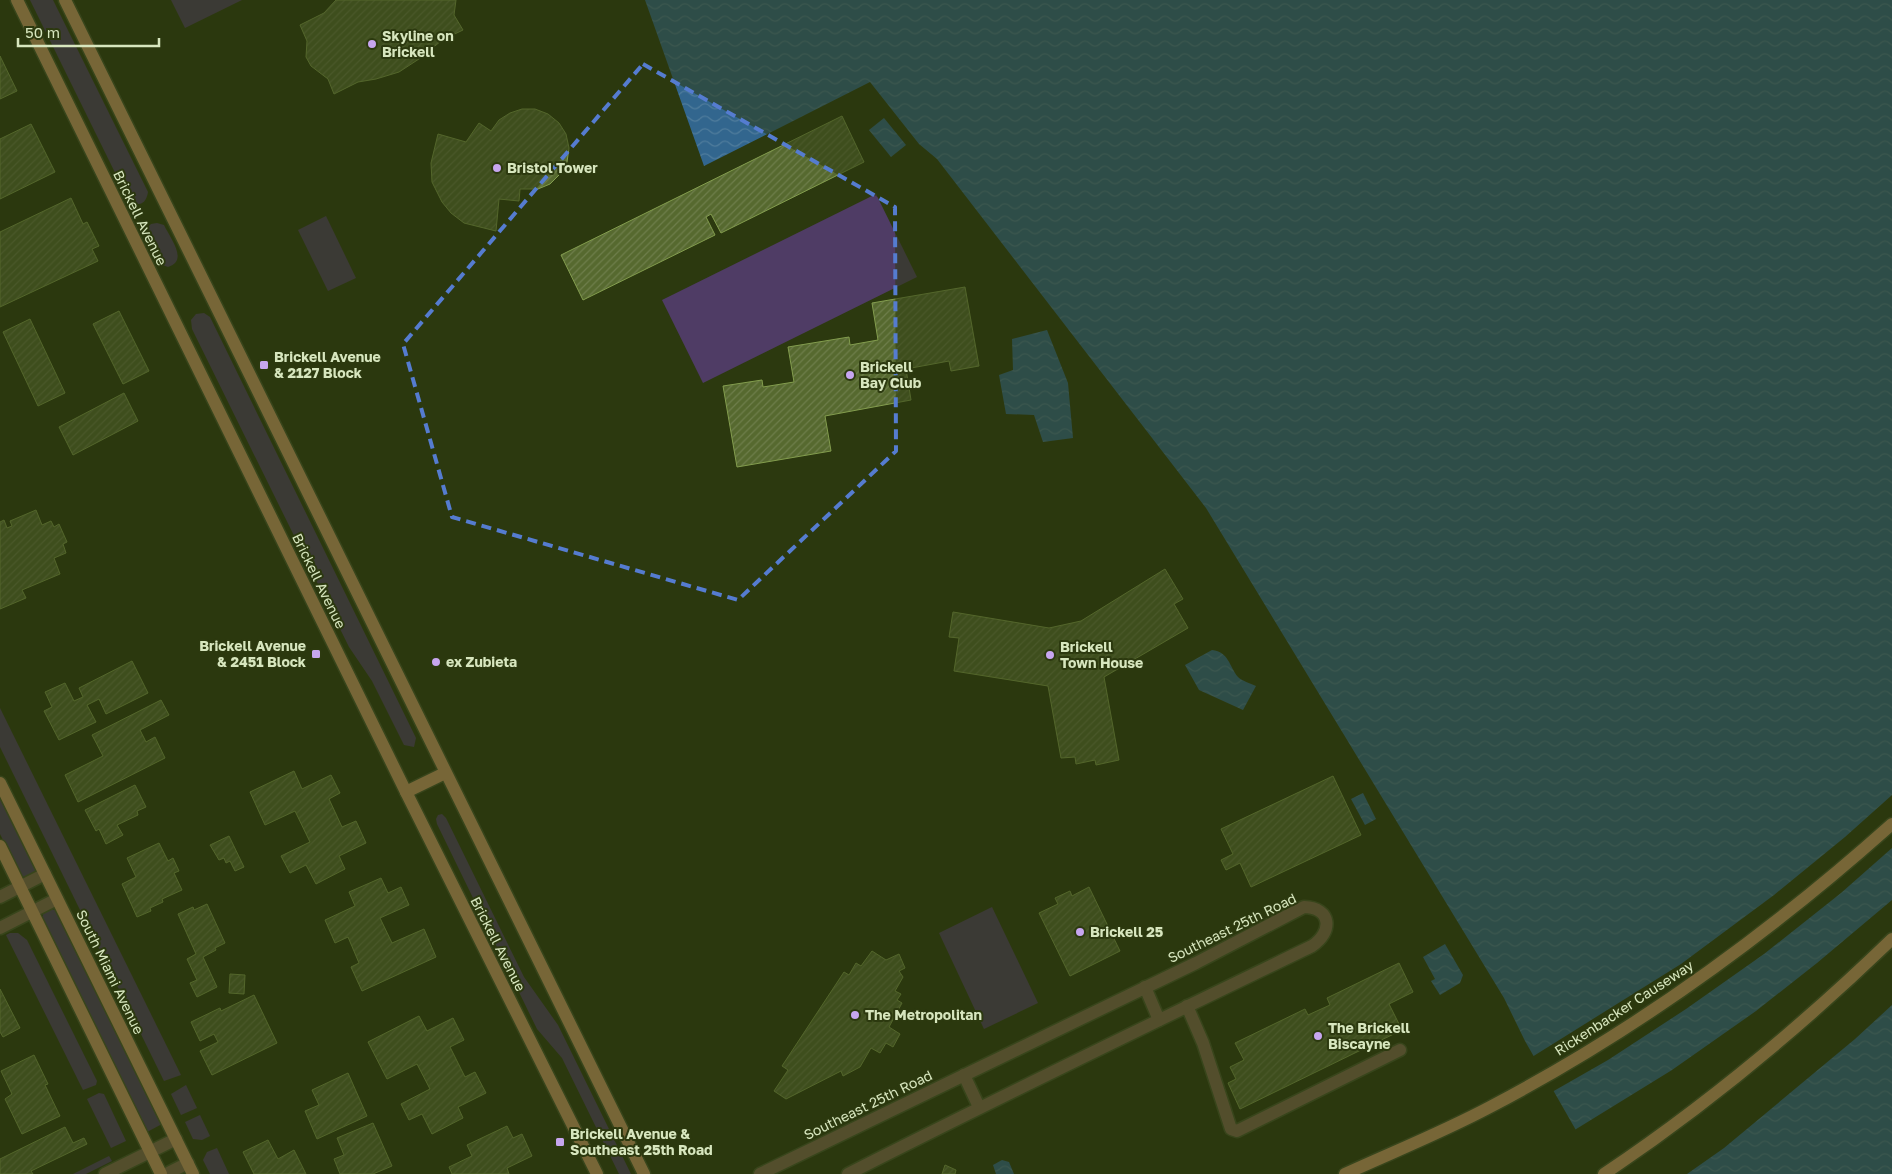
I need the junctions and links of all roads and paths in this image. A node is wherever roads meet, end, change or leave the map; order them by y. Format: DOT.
graph roads {
  1 [pos="17,0"];
  2 [pos="65,0"];
  3 [pos="446,773"];
  4 [pos="0,783"];
  5 [pos="406,792"];
  6 [pos="1892,824"];
  7 [pos="0,846"];
  8 [pos="45,874"];
  9 [pos="20,887"];
  10 [pos="0,897"];
  11 [pos="57,899"];
  12 [pos="33,912"];
  13 [pos="0,928"];
  14 [pos="1892,939"];
  15 [pos="1145,987"];
  16 [pos="1187,1006"];
  17 [pos="1159,1020"];
  18 [pos="1400,1050"];
  19 [pos="964,1075"];
  20 [pos="979,1107"];
  21 [pos="176,1139"];
  22 [pos="150,1152"];
  23 [pos="191,1169"];
  24 [pos="784,1169"];
  25 [pos="105,1174"];
  26 [pos="161,1174"];
  27 [pos="166,1174"];
  28 [pos="597,1174"];
  29 [pos="644,1174"];
  30 [pos="760,1174"];
  31 [pos="848,1174"];
  32 [pos="1345,1174"];
  33 [pos="1604,1174"];
  1 -- 5 [label="main road, Brickell Avenue"];
  2 -- 3 [label="main road, Brickell Avenue"];
  3 -- 5 [label="main road"];
  3 -- 29 [label="main road, Brickell Avenue"];
  4 -- 8 [label="main road, South Miami Avenue"];
  5 -- 28 [label="main road, Brickell Avenue"];
  6 -- 32 [label="main road, Rickenbacker Causeway"];
  7 -- 9 [label="main road"];
  8 -- 9 [label="street"];
  8 -- 11 [label="main road, South Miami Avenue"];
  9 -- 10 [label="street"];
  9 -- 12 [label="main road"];
  11 -- 12 [label="street"];
  11 -- 21 [label="main road, South Miami Avenue"];
  12 -- 13 [label="street"];
  12 -- 22 [label="main road"];
  14 -- 33 [label="main road"];
  15 -- 16 [label="street, Southeast 25th Road"];
  15 -- 17 [label="street"];
  15 -- 19 [label="street, Southeast 25th Road"];
  16 -- 17 [label="street, Southeast 25th Road"];
  16 -- 18 [label="street"];
  17 -- 20 [label="street, Southeast 25th Road"];
  19 -- 20 [label="street"];
  19 -- 24 [label="street, Southeast 25th Road"];
  20 -- 31 [label="street, Southeast 25th Road"];
  21 -- 22 [label="street"];
  21 -- 23 [label="main road, South Miami Avenue"];
  22 -- 25 [label="street"];
  22 -- 26 [label="main road"];
  23 -- 27 [label="street"];
  24 -- 30 [label="street, Southeast 25th Road"];
}
